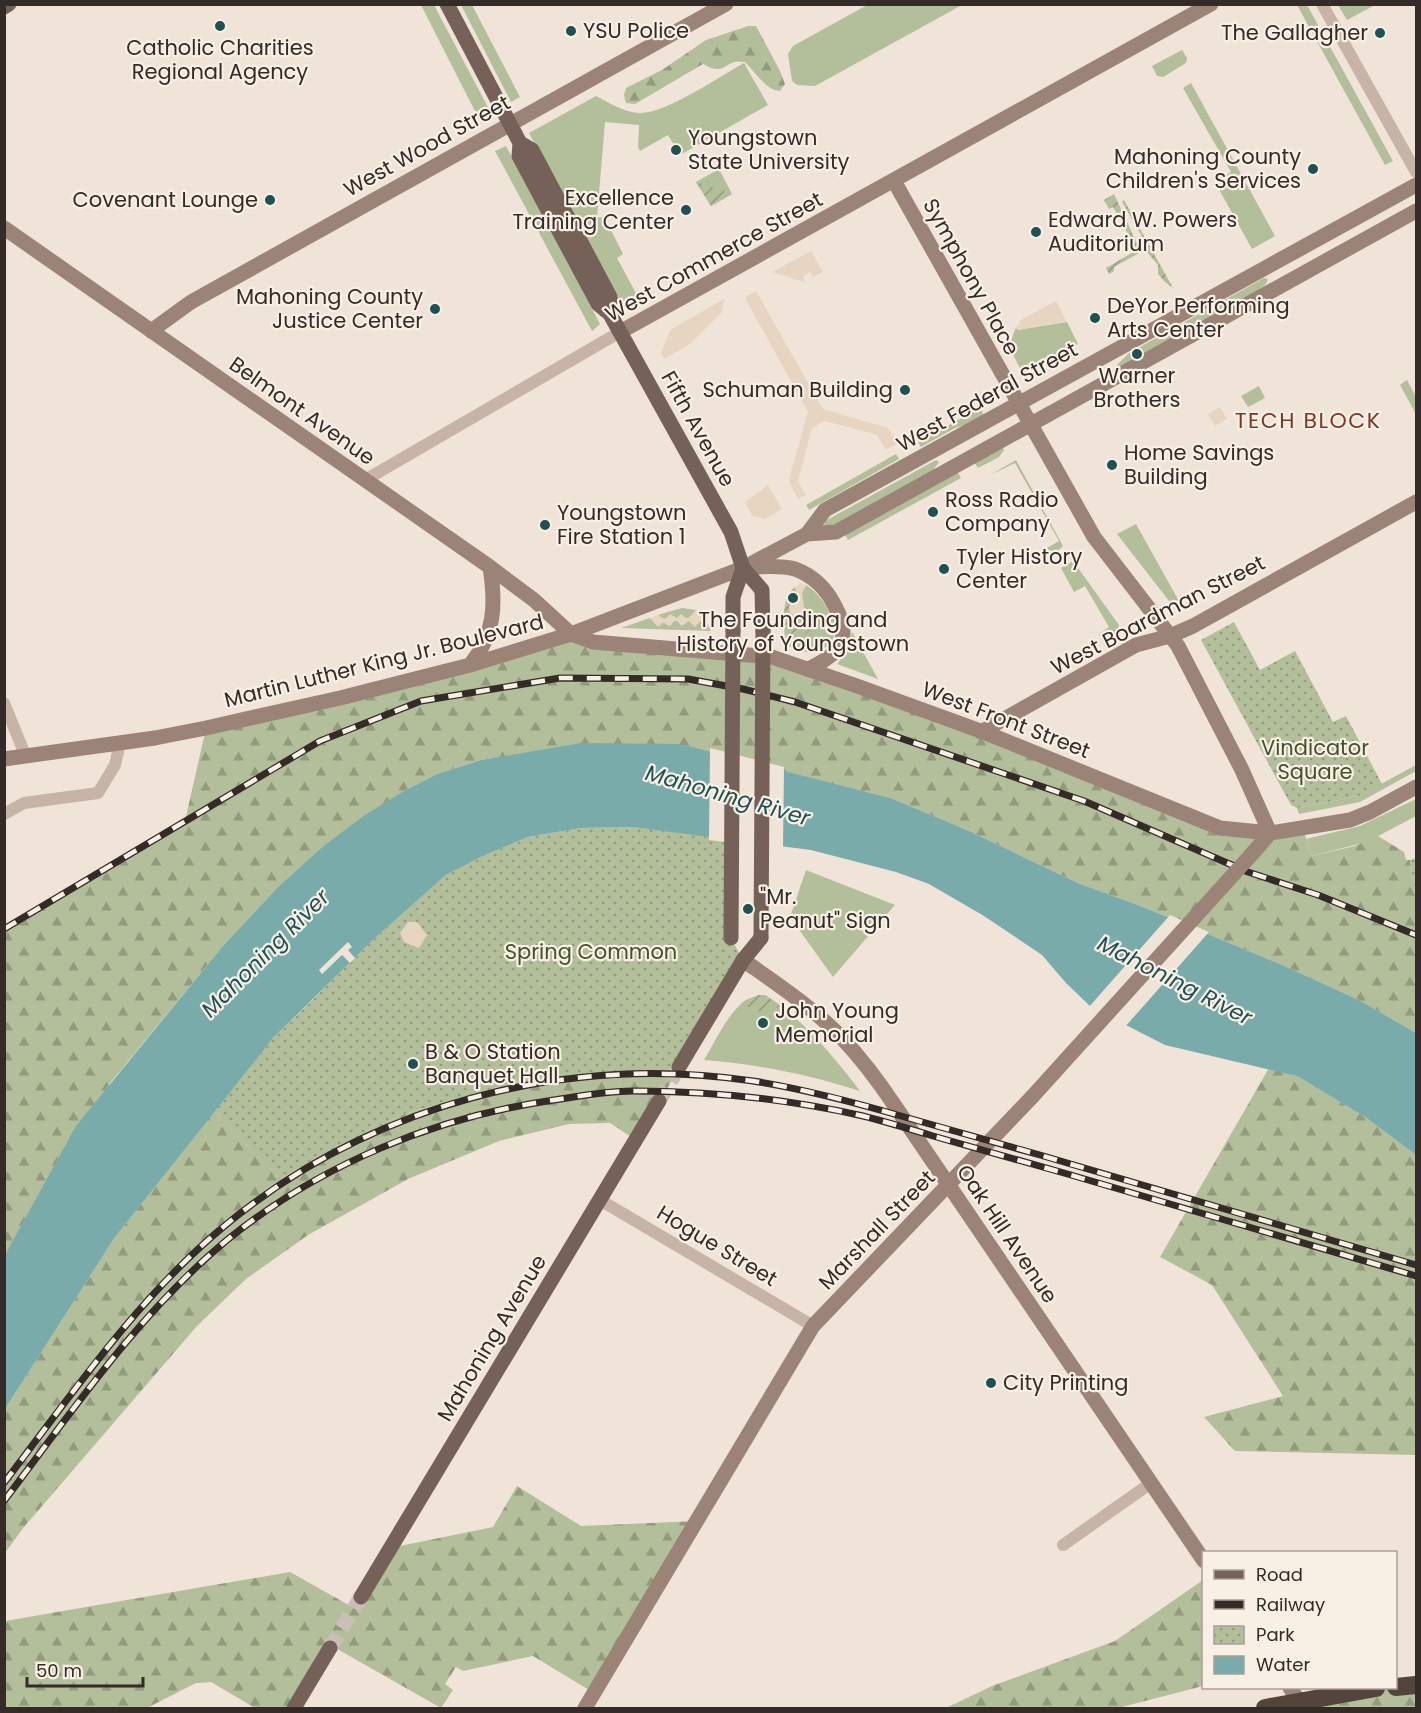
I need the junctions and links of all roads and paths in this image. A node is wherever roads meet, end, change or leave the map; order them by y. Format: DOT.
graph roads {
  1 [pos="9,4"];
  2 [pos="447,4"];
  3 [pos="726,4"];
  4 [pos="1211,4"];
  5 [pos="1322,4"];
  6 [pos="4,7"];
  7 [pos="510,124"];
  8 [pos="1416,172"];
  9 [pos="894,181"];
  10 [pos="1416,185"];
  11 [pos="1416,212"];
  12 [pos="4,228"];
  13 [pos="151,331"];
  14 [pos="620,332"];
  15 [pos="1019,404"];
  16 [pos="1030,424"];
  17 [pos="365,480"];
  18 [pos="1416,502"];
  19 [pos="807,534"];
  20 [pos="490,567"];
  21 [pos="743,568"];
  22 [pos="571,634"];
  23 [pos="1170,636"];
  24 [pos="470,665"];
  25 [pos="808,669"];
  26 [pos="4,703"];
  27 [pos="981,732"];
  28 [pos="120,742"];
  29 [pos="26,756"];
  30 [pos="4,759"];
  31 [pos="1416,787"];
  32 [pos="4,814"];
  33 [pos="1270,833"];
  34 [pos="743,960"];
  35 [pos="679,1067"];
  36 [pos="659,1101"];
  37 [pos="948,1185"];
  38 [pos="600,1200"];
  39 [pos="813,1326"];
  40 [pos="1151,1483"];
  41 [pos="1063,1545"];
  42 [pos="1202,1560"];
  43 [pos="361,1597"];
  44 [pos="330,1648"];
  45 [pos="1416,1685"];
  46 [pos="1397,1687"];
  47 [pos="1291,1689"];
  48 [pos="1376,1689"];
  49 [pos="294,1708"];
  50 [pos="585,1708"];
  51 [pos="1265,1708"];
  52 [pos="1304,1708"];
  1 -- 6 [label="main road"];
  2 -- 7 [label="main road, Fifth Avenue"];
  3 -- 7 [label="street, West Wood Street"];
  4 -- 9 [label="street, West Commerce Street"];
  5 -- 8 [label="street"];
  7 -- 13 [label="street, West Wood Street"];
  7 -- 14 [label="main road, Fifth Avenue"];
  9 -- 14 [label="street, West Commerce Street"];
  9 -- 15 [label="street, Symphony Place"];
  10 -- 15 [label="street, West Federal Street"];
  11 -- 16 [label="street, West Federal Street"];
  12 -- 13 [label="street, Belmont Avenue"];
  13 -- 17 [label="street, Belmont Avenue"];
  14 -- 17 [label="street, West Commerce Street"];
  14 -- 21 [label="main road, Fifth Avenue"];
  15 -- 16 [label="street, Symphony Place"];
  15 -- 19 [label="street, West Federal Street"];
  16 -- 19 [label="street, West Federal Street"];
  16 -- 23 [label="street, Symphony Place"];
  17 -- 20 [label="street, Belmont Avenue"];
  18 -- 23 [label="street, West Boardman Street"];
  19 -- 21 [label="street, West Federal Street"];
  20 -- 22 [label="street, Belmont Avenue"];
  20 -- 24 [label="street"];
  21 -- 22 [label="street, Martin Luther King Jr. Boulevard"];
  21 -- 25 [label="street"];
  21 -- 34 [label="main road, bridge"];
  21 -- 34 [label="main road, bridge"];
  22 -- 24 [label="street, Martin Luther King Jr. Boulevard"];
  22 -- 25 [label="street, West Front Street"];
  23 -- 27 [label="street, West Boardman Street"];
  23 -- 33 [label="street"];
  24 -- 28 [label="street, Martin Luther King Jr. Boulevard"];
  25 -- 27 [label="street, West Front Street"];
  26 -- 29 [label="street"];
  27 -- 33 [label="street, West Front Street"];
  28 -- 29 [label="street, Martin Luther King Jr. Boulevard"];
  28 -- 32 [label="street"];
  29 -- 30 [label="street, Martin Luther King Jr. Boulevard"];
  31 -- 33 [label="street, West Front Street"];
  33 -- 37 [label="street, Marshall Street, bridge"];
  34 -- 35 [label="main road"];
  34 -- 37 [label="street, Oak Hill Avenue"];
  36 -- 38 [label="main road, Mahoning Avenue"];
  37 -- 39 [label="street, Marshall Street"];
  37 -- 40 [label="street, Oak Hill Avenue"];
  38 -- 39 [label="street, Hogue Street"];
  38 -- 43 [label="main road, Mahoning Avenue"];
  39 -- 50 [label="street, Marshall Street"];
  40 -- 41 [label="street"];
  40 -- 42 [label="street, Oak Hill Avenue"];
  44 -- 49 [label="main road"];
  45 -- 46 [label="highway"];
  47 -- 52 [label="street"];
  48 -- 51 [label="highway, bridge"];
}
